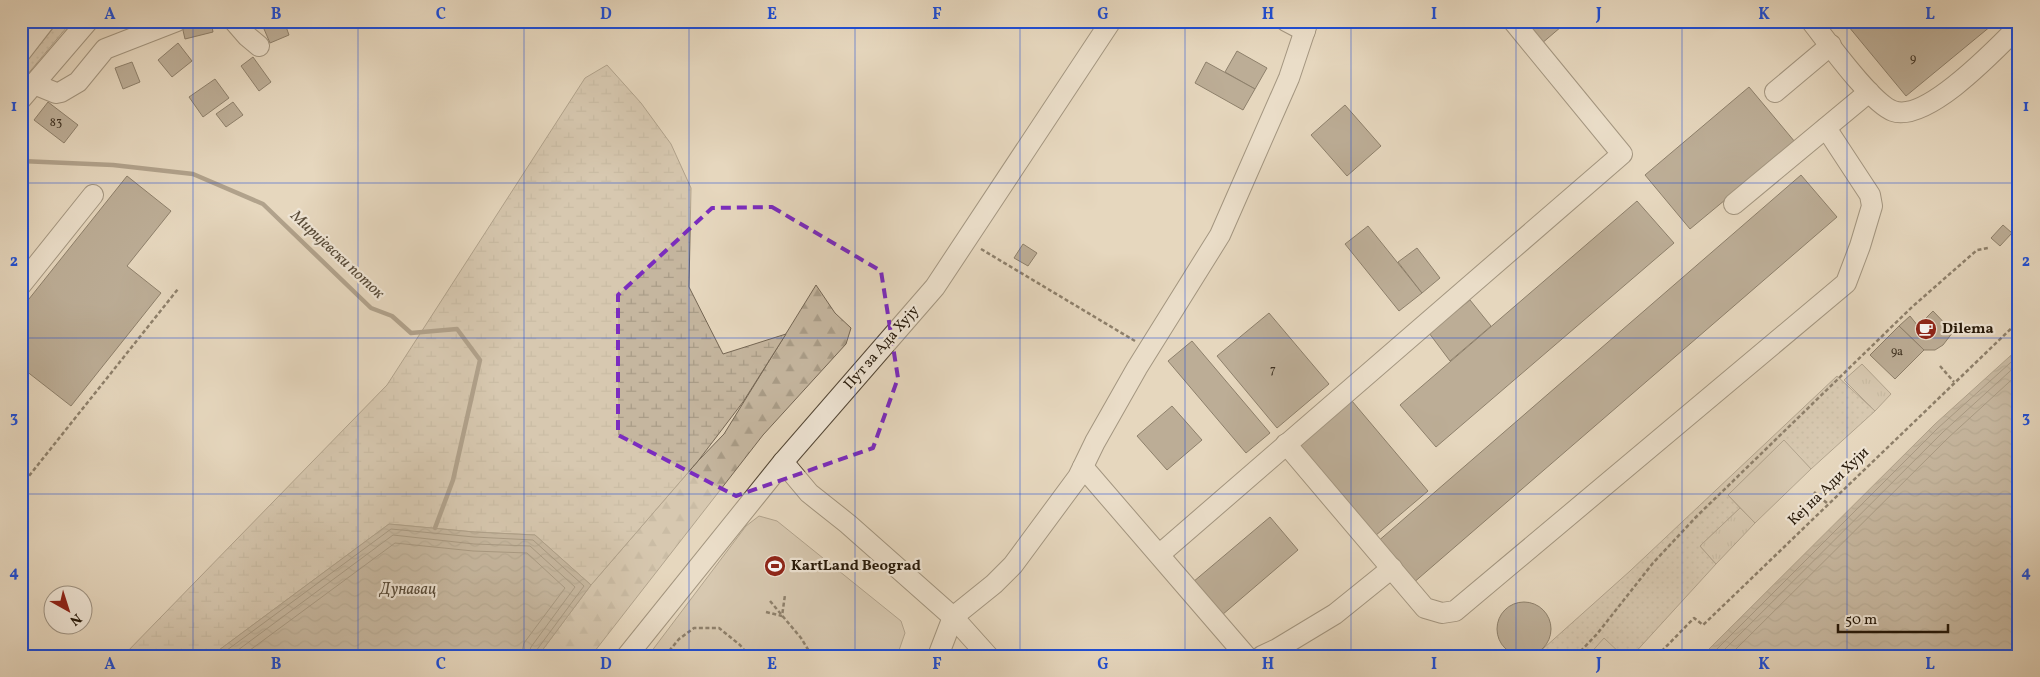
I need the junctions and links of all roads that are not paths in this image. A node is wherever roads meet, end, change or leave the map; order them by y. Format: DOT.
graph roads {
  1 [pos="45,21"];
  2 [pos="88,21"];
  3 [pos="177,21"];
  4 [pos="234,21"];
  5 [pos="1110,21"];
  6 [pos="1286,21"];
  7 [pos="1513,21"];
  8 [pos="1811,21"];
  9 [pos="1306,26"];
  10 [pos="2019,26"];
  11 [pos="1831,45"];
  12 [pos="259,46"];
  13 [pos="21,52"];
  14 [pos="28,92"];
  15 [pos="1775,92"];
  16 [pos="1869,92"];
  17 [pos="1826,128"];
  18 [pos="93,195"];
  19 [pos="1734,204"];
  20 [pos="21,285"];
  21 [pos="1286,444"];
  22 [pos="783,462"];
  23 [pos="1083,467"];
  24 [pos="1160,554"];
  25 [pos="1392,568"];
  26 [pos="953,617"];
  27 [pos="627,656"];
  28 [pos="938,656"];
  29 [pos="988,656"];
  30 [pos="1246,656"];
  31 [pos="1262,656"];
  1 -- 13 [label="street"];
  2 -- 14 [label="street"];
  3 -- 14 [label="street"];
  4 -- 12 [label="street"];
  5 -- 22 [label="street, Пут за Ада Хују"];
  6 -- 9 [label="street"];
  7 -- 21 [label="street"];
  8 -- 11 [label="street"];
  9 -- 23 [label="street"];
  10 -- 16 [label="street"];
  11 -- 15 [label="street"];
  11 -- 16 [label="street"];
  16 -- 17 [label="street"];
  17 -- 19 [label="street"];
  17 -- 25 [label="street"];
  18 -- 20 [label="street"];
  21 -- 24 [label="street"];
  21 -- 25 [label="street"];
  22 -- 26 [label="street"];
  22 -- 27 [label="street, Пут за Ада Хују"];
  23 -- 24 [label="street"];
  23 -- 26 [label="street"];
  24 -- 30 [label="street"];
  25 -- 31 [label="street"];
  26 -- 28 [label="street"];
  26 -- 29 [label="street"];
}
